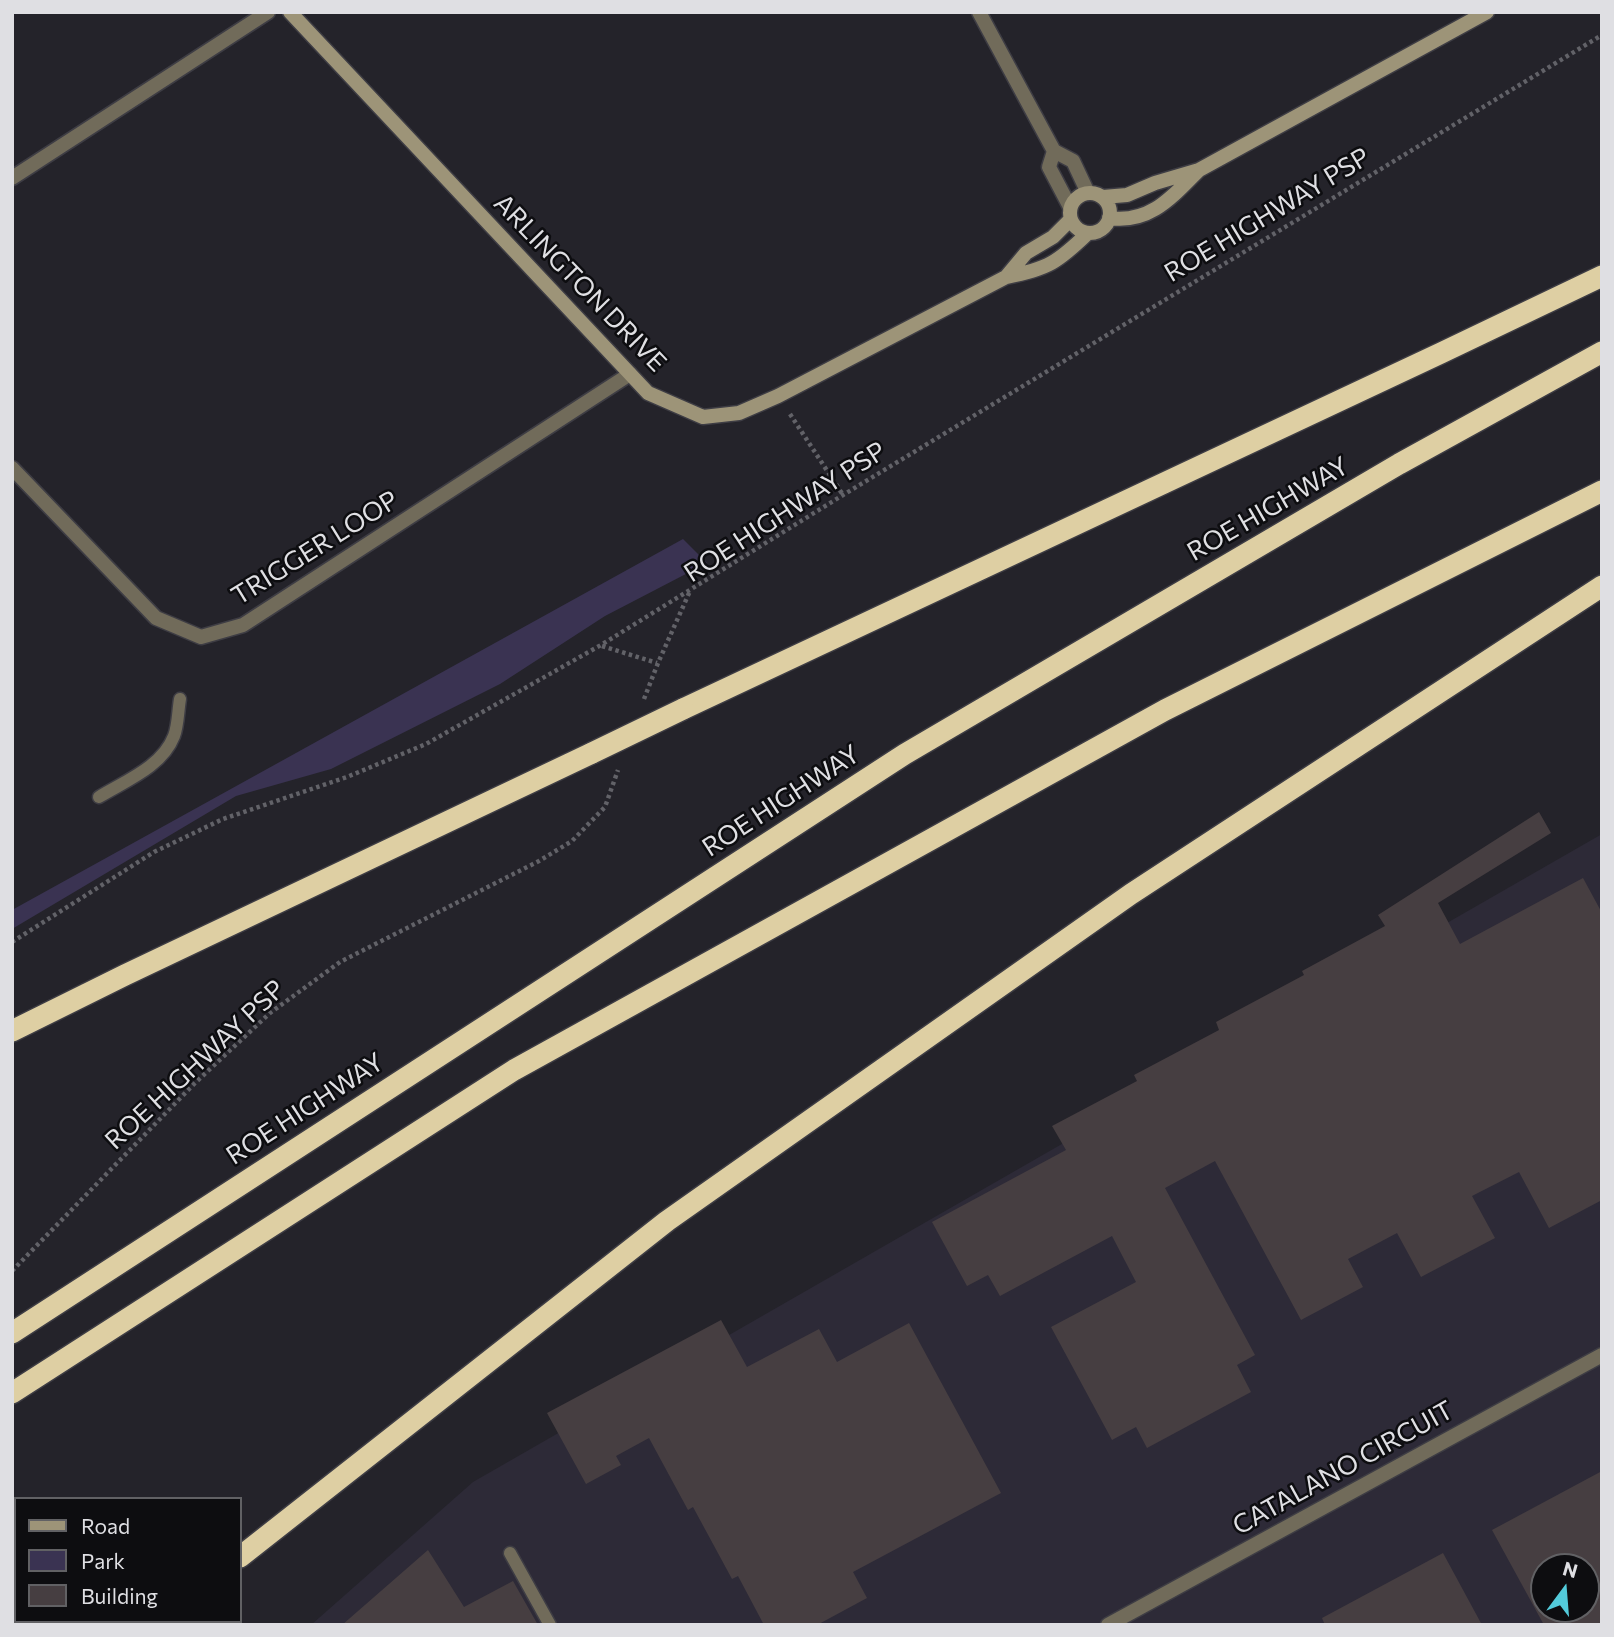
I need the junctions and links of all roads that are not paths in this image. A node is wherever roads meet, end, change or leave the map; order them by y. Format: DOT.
graph roads {
  1 [pos="268,12"];
  2 [pos="290,12"];
  3 [pos="979,12"];
  4 [pos="1487,12"];
  5 [pos="1468,17"];
  6 [pos="1054,151"];
  7 [pos="1199,170"];
  8 [pos="12,178"];
  9 [pos="1088,193"];
  10 [pos="1103,197"];
  11 [pos="1070,213"];
  12 [pos="1109,218"];
  13 [pos="1088,233"];
  14 [pos="1006,276"];
  15 [pos="1602,276"];
  16 [pos="1602,352"];
  17 [pos="630,374"];
  18 [pos="12,468"];
  19 [pos="1602,491"];
  20 [pos="1602,586"];
  21 [pos="180,699"];
  22 [pos="99,797"];
  23 [pos="12,1031"];
  24 [pos="12,1333"];
  25 [pos="1602,1355"];
  26 [pos="12,1393"];
  27 [pos="510,1553"];
  28 [pos="242,1555"];
  29 [pos="550,1625"];
  30 [pos="1108,1625"];
  1 -- 8 [label="street"];
  2 -- 17 [label="street, ARLINGTON DRIVE"];
  3 -- 6 [label="street"];
  4 -- 5 [label="street"];
  5 -- 7 [label="street"];
  6 -- 9 [label="street"];
  6 -- 11 [label="street"];
  7 -- 10 [label="street"];
  7 -- 12 [label="street"];
  9 -- 10 [label="street"];
  9 -- 11 [label="street, ARLINGTON DRIVE"];
  10 -- 12 [label="street"];
  11 -- 13 [label="street"];
  11 -- 14 [label="street, ARLINGTON DRIVE"];
  12 -- 13 [label="street, ARLINGTON DRIVE"];
  13 -- 14 [label="street, ARLINGTON DRIVE"];
  14 -- 17 [label="street, ARLINGTON DRIVE"];
  15 -- 23 [label="highway, bridge"];
  16 -- 24 [label="highway, ROE HIGHWAY"];
  17 -- 18 [label="street, TRIGGER LOOP"];
  19 -- 26 [label="highway"];
  20 -- 28 [label="highway"];
  21 -- 22 [label="lane"];
  25 -- 30 [label="street, CATALANO CIRCUIT"];
  27 -- 29 [label="lane"];
}
